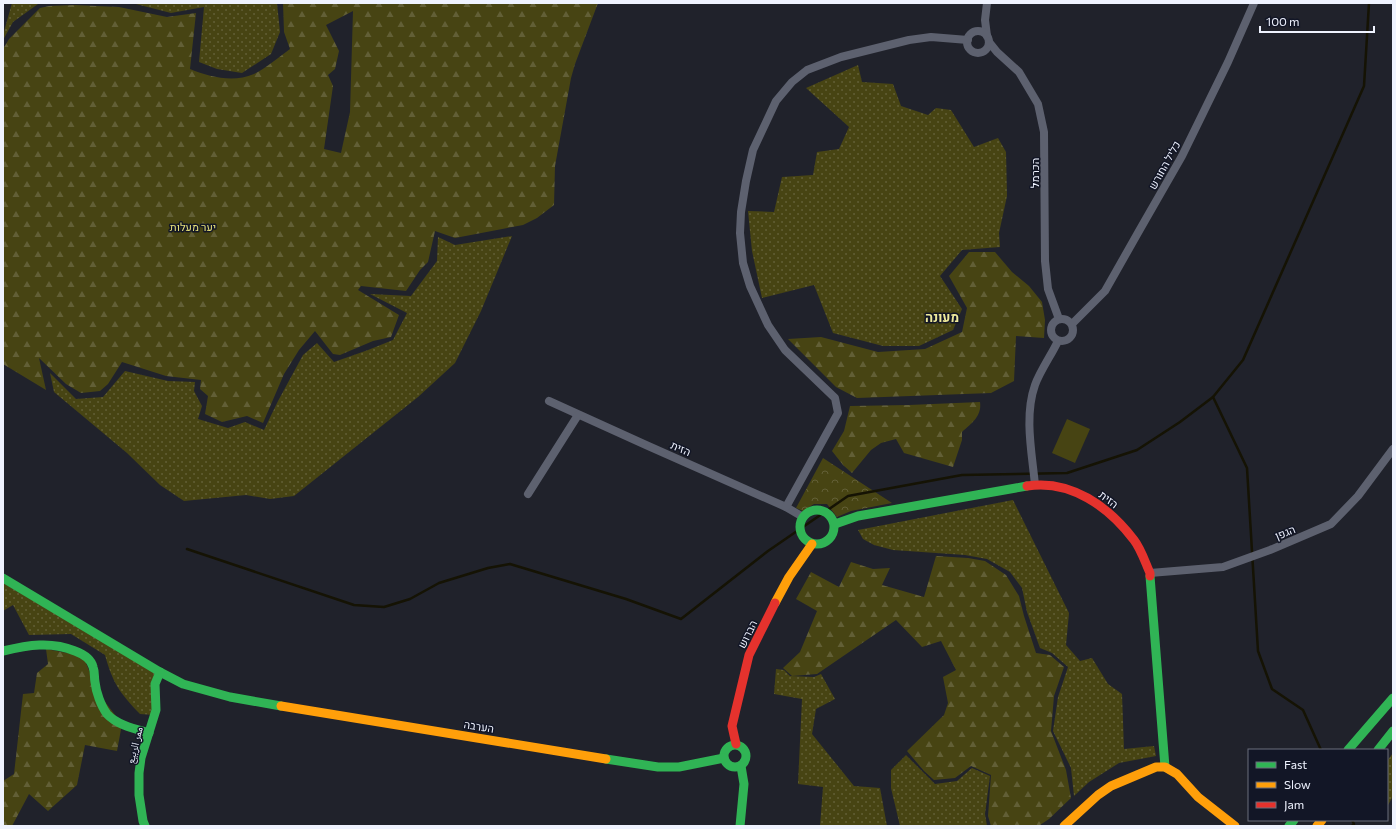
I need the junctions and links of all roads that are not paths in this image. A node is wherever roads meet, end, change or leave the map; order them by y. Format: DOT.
graph roads {
  1 [pos="986,3"];
  2 [pos="1254,3"];
  3 [pos="973,32"];
  4 [pos="988,39"];
  5 [pos="968,40"];
  6 [pos="1059,319"];
  7 [pos="1072,324"];
  8 [pos="1058,341"];
  9 [pos="549,401"];
  10 [pos="578,414"];
  11 [pos="1393,449"];
  12 [pos="1035,485"];
  13 [pos="528,494"];
  14 [pos="786,507"];
  15 [pos="803,517"];
  16 [pos="835,524"];
  17 [pos="812,544"];
  18 [pos="1150,573"];
  19 [pos="3,578"];
  20 [pos="3,651"];
  21 [pos="160,672"];
  22 [pos="1393,698"];
  23 [pos="1393,731"];
  24 [pos="149,734"];
  25 [pos="736,744"];
  26 [pos="1349,749"];
  27 [pos="1379,749"];
  28 [pos="724,758"];
  29 [pos="740,766"];
  30 [pos="1165,767"];
  31 [pos="1198,797"];
  32 [pos="145,826"];
  33 [pos="740,826"];
  34 [pos="1064,826"];
  35 [pos="1223,826"];
  36 [pos="1235,826"];
  1 -- 3 [label="street"];
  1 -- 4 [label="street"];
  2 -- 7 [label="street, כליל החורש"];
  3 -- 4 [label="street"];
  3 -- 5 [label="street"];
  4 -- 5 [label="street"];
  4 -- 6 [label="street, הכרמל"];
  5 -- 14 [label="street"];
  6 -- 7 [label="street"];
  6 -- 8 [label="street"];
  7 -- 8 [label="street"];
  8 -- 12 [label="street"];
  9 -- 10 [label="street, הזית"];
  10 -- 13 [label="street"];
  10 -- 14 [label="street, הזית"];
  11 -- 18 [label="street, הגפן"];
  12 -- 16 [label="main road, הזית"];
  12 -- 18 [label="main road, הזית"];
  14 -- 15 [label="street, הזית"];
  15 -- 16 [label="main road"];
  15 -- 17 [label="main road"];
  16 -- 17 [label="main road"];
  17 -- 25 [label="main road, הברוש"];
  18 -- 30 [label="main road, הזית"];
  19 -- 21 [label="main road, הערבה"];
  20 -- 24 [label="main road"];
  21 -- 24 [label="main road, ممر الربيع"];
  21 -- 28 [label="main road, הערבה"];
  22 -- 26 [label="main road"];
  23 -- 27 [label="main road"];
  24 -- 32 [label="main road, ممر الربيع"];
  25 -- 28 [label="main road"];
  25 -- 29 [label="main road"];
  28 -- 29 [label="main road"];
  29 -- 33 [label="main road"];
  30 -- 31 [label="main road"];
  30 -- 34 [label="main road"];
  31 -- 35 [label="main road"];
  31 -- 36 [label="main road"];
}
